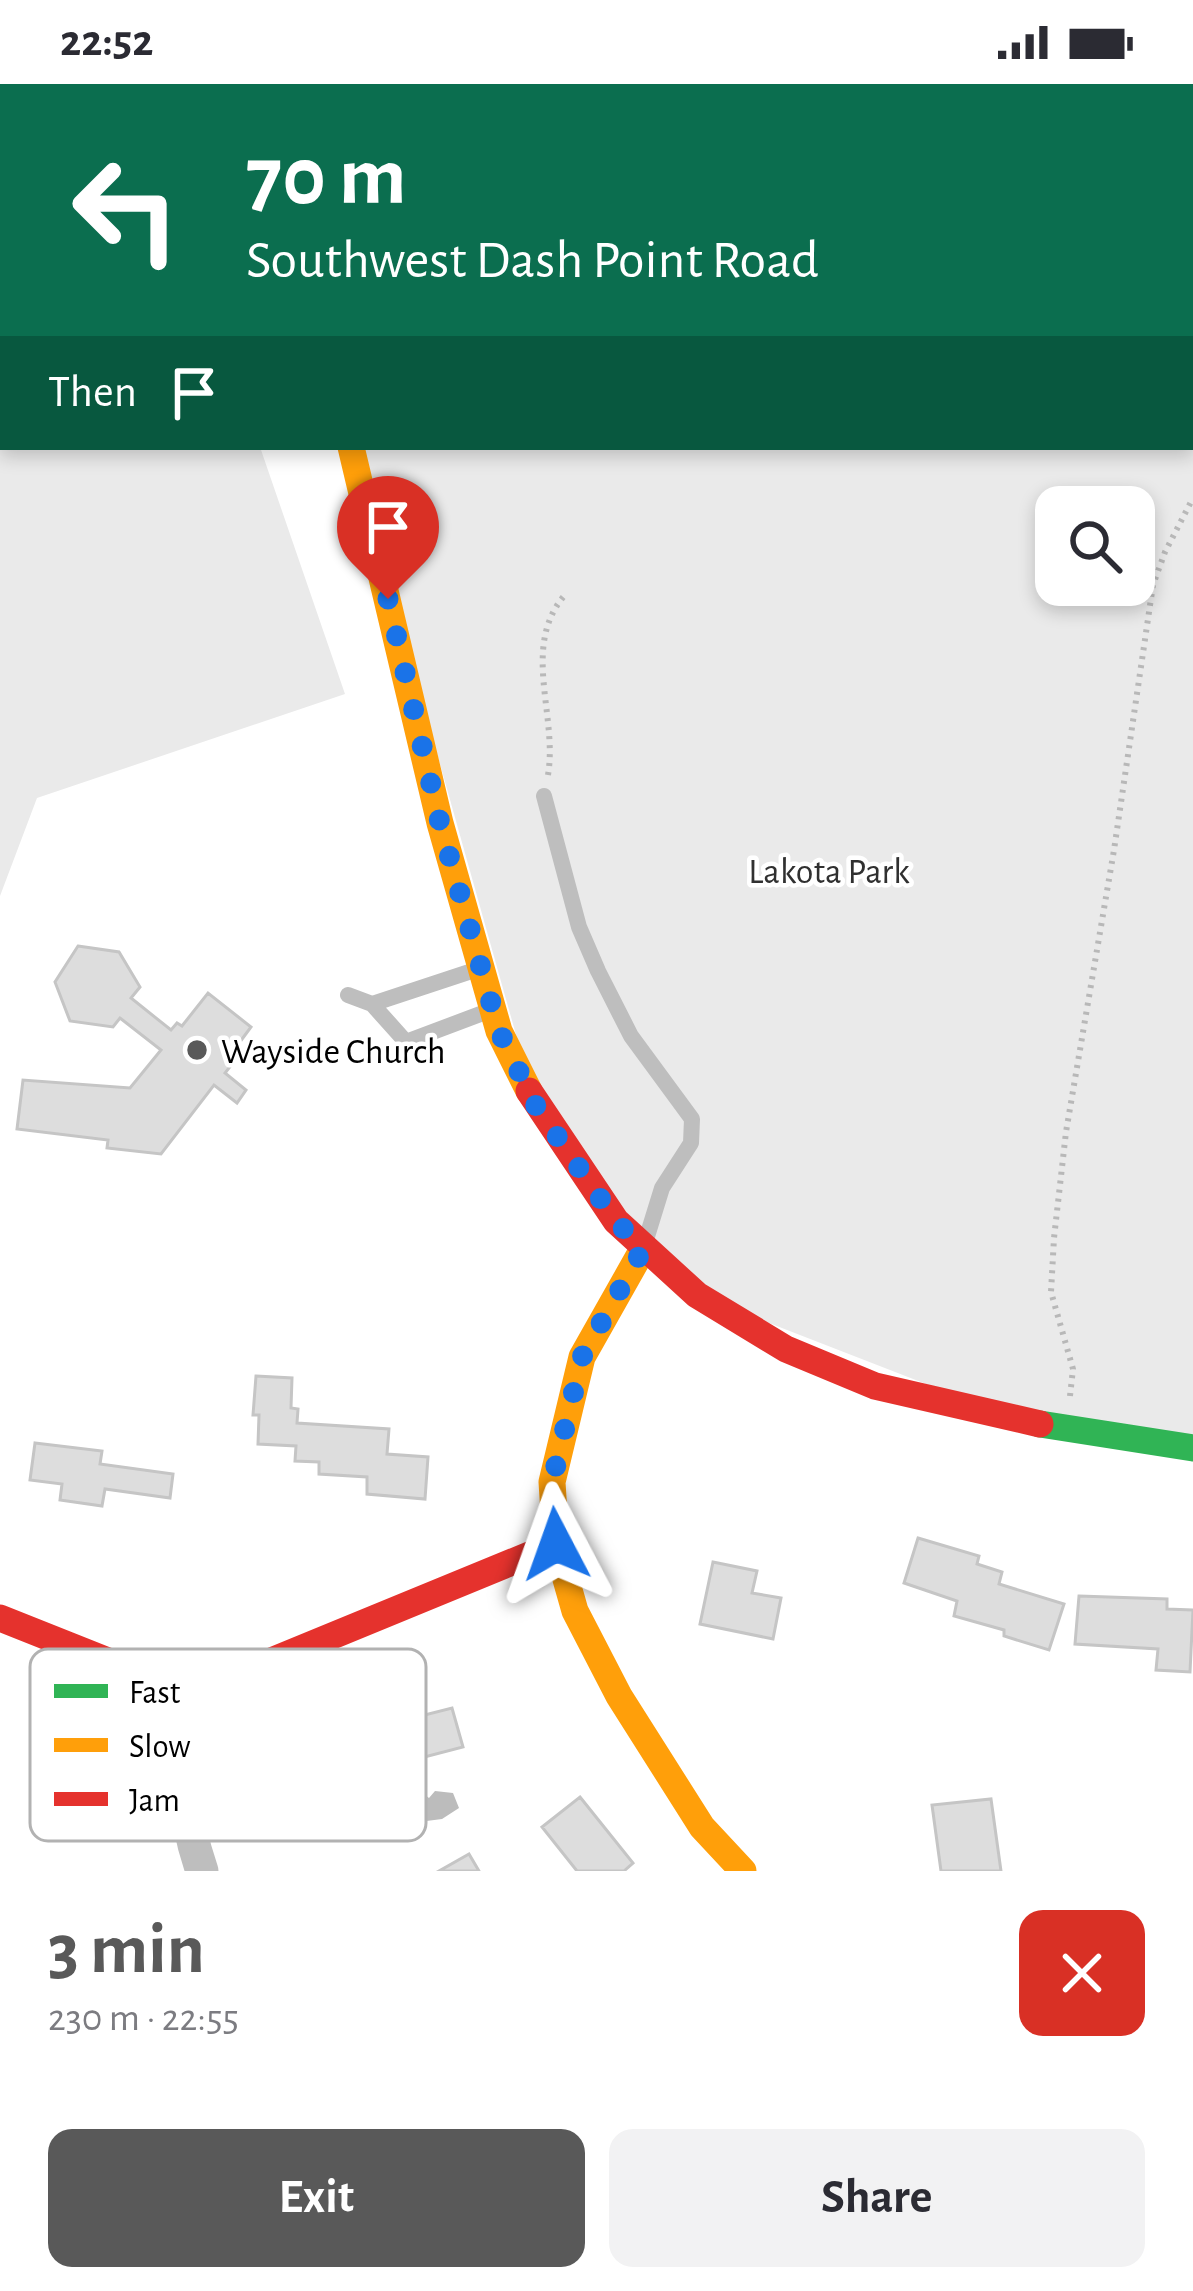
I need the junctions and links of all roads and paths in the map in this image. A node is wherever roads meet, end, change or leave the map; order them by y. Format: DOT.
graph roads {
  1 [pos="352,450"];
  2 [pos="1193,498"];
  3 [pos="564,596"];
  4 [pos="544,796"];
  5 [pos="478,969"];
  6 [pos="348,995"];
  7 [pos="372,1004"];
  8 [pos="492,1010"];
  9 [pos="643,1249"];
  10 [pos="1067,1430"];
  11 [pos="1193,1448"];
  12 [pos="556,1544"];
  13 [pos="0,1618"];
  14 [pos="78,1649"];
  15 [pos="300,1649"];
  16 [pos="192,1841"];
  17 [pos="202,1871"];
  18 [pos="743,1871"];
  1 -- 5 [label="main road"];
  2 -- 10 [label="path"];
  3 -- 4 [label="path"];
  4 -- 9 [label="lane"];
  5 -- 7 [label="lane"];
  5 -- 8 [label="main road"];
  6 -- 7 [label="lane"];
  7 -- 8 [label="lane"];
  8 -- 9 [label="main road"];
  9 -- 10 [label="main road"];
  9 -- 12 [label="main road"];
  10 -- 11 [label="main road"];
  12 -- 15 [label="main road"];
  12 -- 18 [label="main road"];
  13 -- 14 [label="main road"];
  16 -- 17 [label="street"];
}
